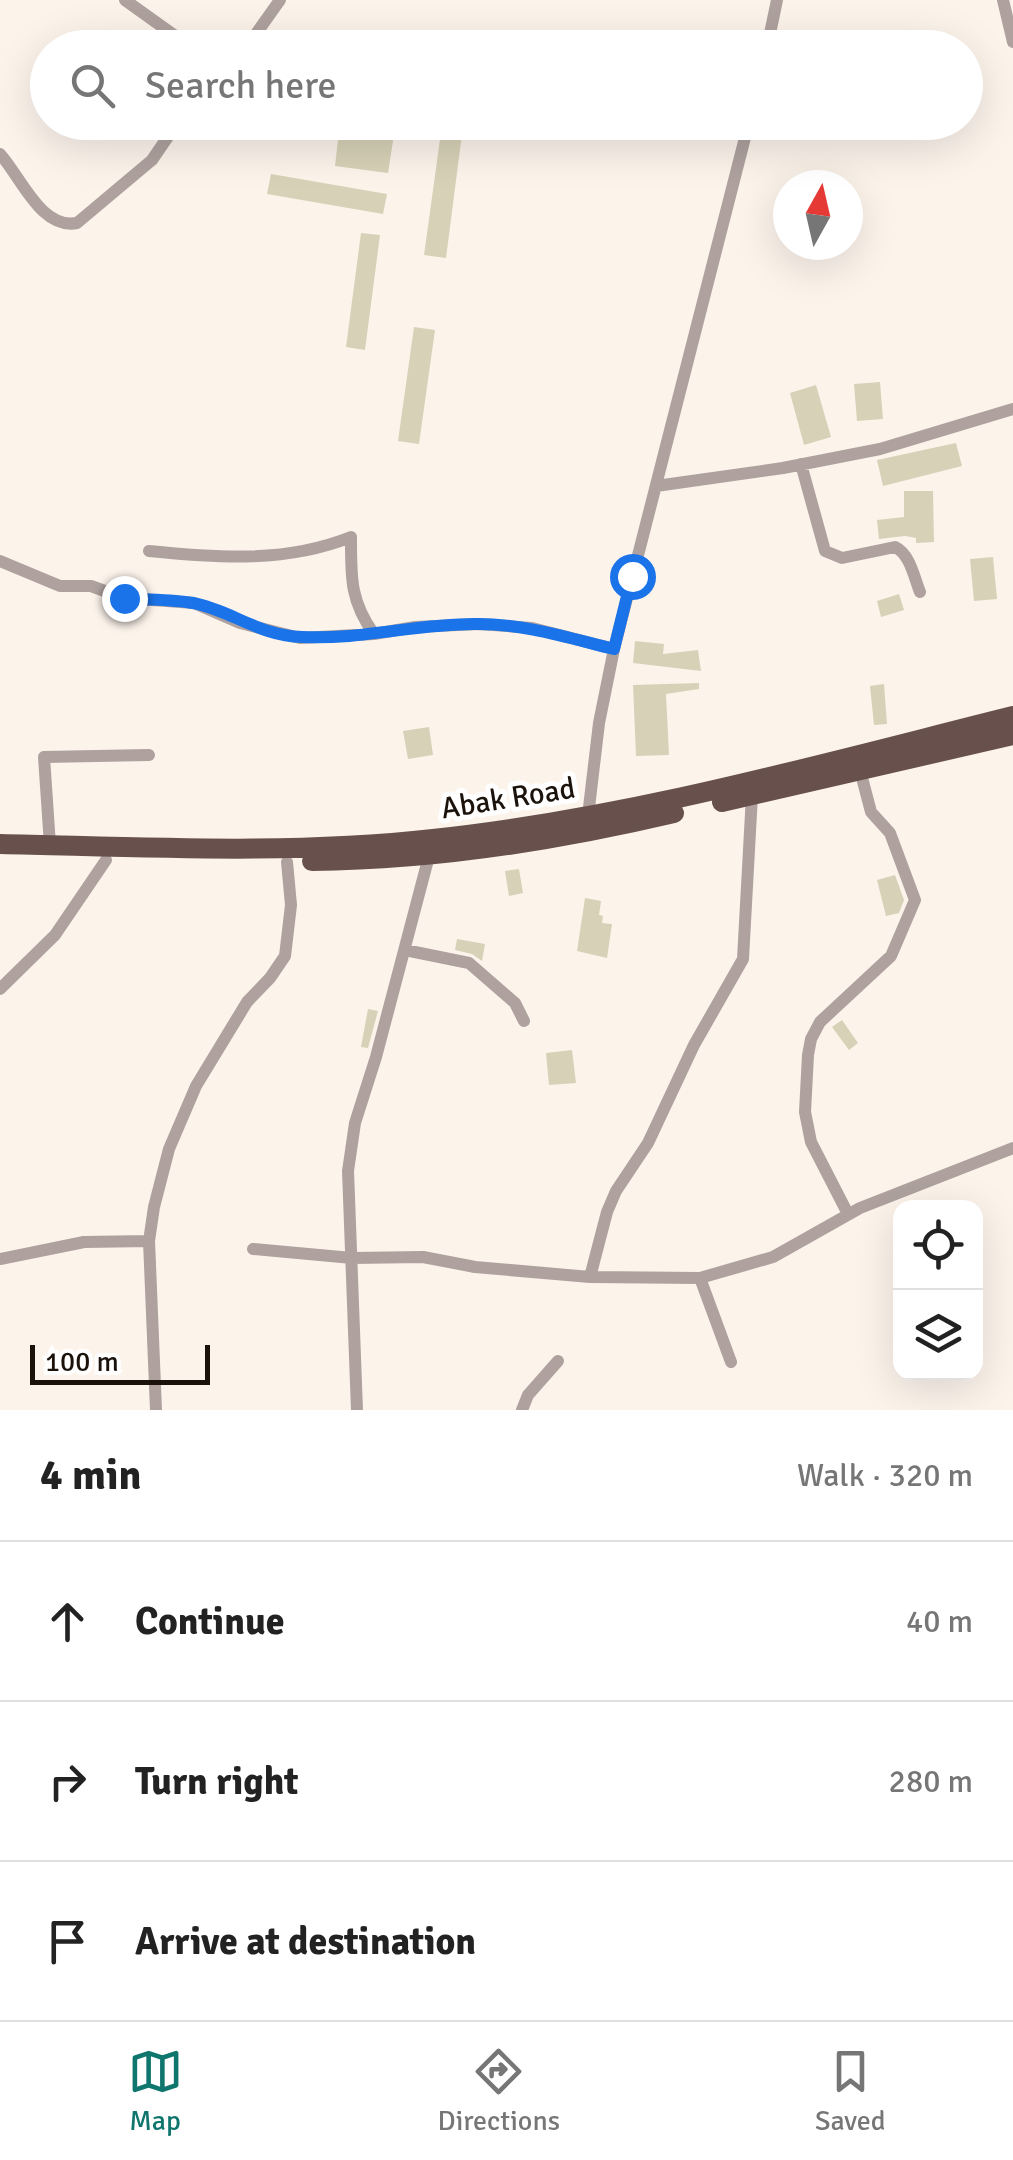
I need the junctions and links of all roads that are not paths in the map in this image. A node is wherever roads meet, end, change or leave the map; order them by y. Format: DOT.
graph roads {
  1 [pos="125,0"];
  2 [pos="280,0"];
  3 [pos="777,0"];
  4 [pos="1003,0"];
  5 [pos="167,30"];
  6 [pos="259,30"];
  7 [pos="771,30"];
  8 [pos="1013,42"];
  9 [pos="166,140"];
  10 [pos="744,140"];
  11 [pos="0,154"];
  12 [pos="1013,409"];
  13 [pos="801,464"];
  14 [pos="656,486"];
  15 [pos="149,551"];
  16 [pos="0,561"];
  17 [pos="920,592"];
  18 [pos="374,634"];
  19 [pos="614,649"];
  20 [pos="1013,716"];
  21 [pos="1013,735"];
  22 [pos="150,754"];
  23 [pos="860,770"];
  24 [pos="752,795"];
  25 [pos="588,816"];
  26 [pos="0,844"];
  27 [pos="50,851"];
  28 [pos="429,856"];
  29 [pos="0,858"];
  30 [pos="106,860"];
  31 [pos="288,862"];
  32 [pos="405,950"];
  33 [pos="0,989"];
  34 [pos="524,1022"];
  35 [pos="1013,1148"];
  36 [pos="848,1214"];
  37 [pos="149,1241"];
  38 [pos="252,1249"];
  39 [pos="352,1258"];
  40 [pos="0,1259"];
  41 [pos="590,1277"];
  42 [pos="700,1278"];
  43 [pos="558,1361"];
  44 [pos="731,1362"];
  45 [pos="156,1410"];
  46 [pos="358,1410"];
  47 [pos="522,1410"];
  1 -- 5 [label="street"];
  2 -- 6 [label="street"];
  3 -- 7 [label="street"];
  4 -- 8 [label="street"];
  9 -- 11 [label="street"];
  10 -- 14 [label="street"];
  12 -- 13 [label="street"];
  13 -- 14 [label="street"];
  13 -- 17 [label="street"];
  14 -- 19 [label="street"];
  15 -- 18 [label="street"];
  16 -- 18 [label="street"];
  18 -- 19 [label="street"];
  19 -- 25 [label="street"];
  20 -- 25 [label="highway, Abak Road"];
  21 -- 23 [label="highway, Abak Road"];
  22 -- 27 [label="street"];
  23 -- 24 [label="highway, Abak Road"];
  23 -- 36 [label="street"];
  24 -- 28 [label="highway, Abak Road"];
  24 -- 41 [label="street"];
  25 -- 27 [label="highway, Abak Road"];
  26 -- 27 [label="highway, Abak Road"];
  27 -- 29 [label="highway, Abak Road"];
  27 -- 30 [label="highway, Abak Road"];
  28 -- 31 [label="highway, Abak Road"];
  28 -- 32 [label="street"];
  30 -- 31 [label="highway, Abak Road"];
  30 -- 33 [label="street"];
  31 -- 37 [label="street"];
  32 -- 34 [label="street"];
  32 -- 39 [label="street"];
  35 -- 36 [label="street"];
  36 -- 42 [label="street"];
  37 -- 40 [label="street"];
  37 -- 45 [label="street"];
  38 -- 39 [label="street"];
  39 -- 41 [label="street"];
  39 -- 46 [label="street"];
  41 -- 42 [label="street"];
  42 -- 44 [label="street"];
  43 -- 47 [label="street"];
}
